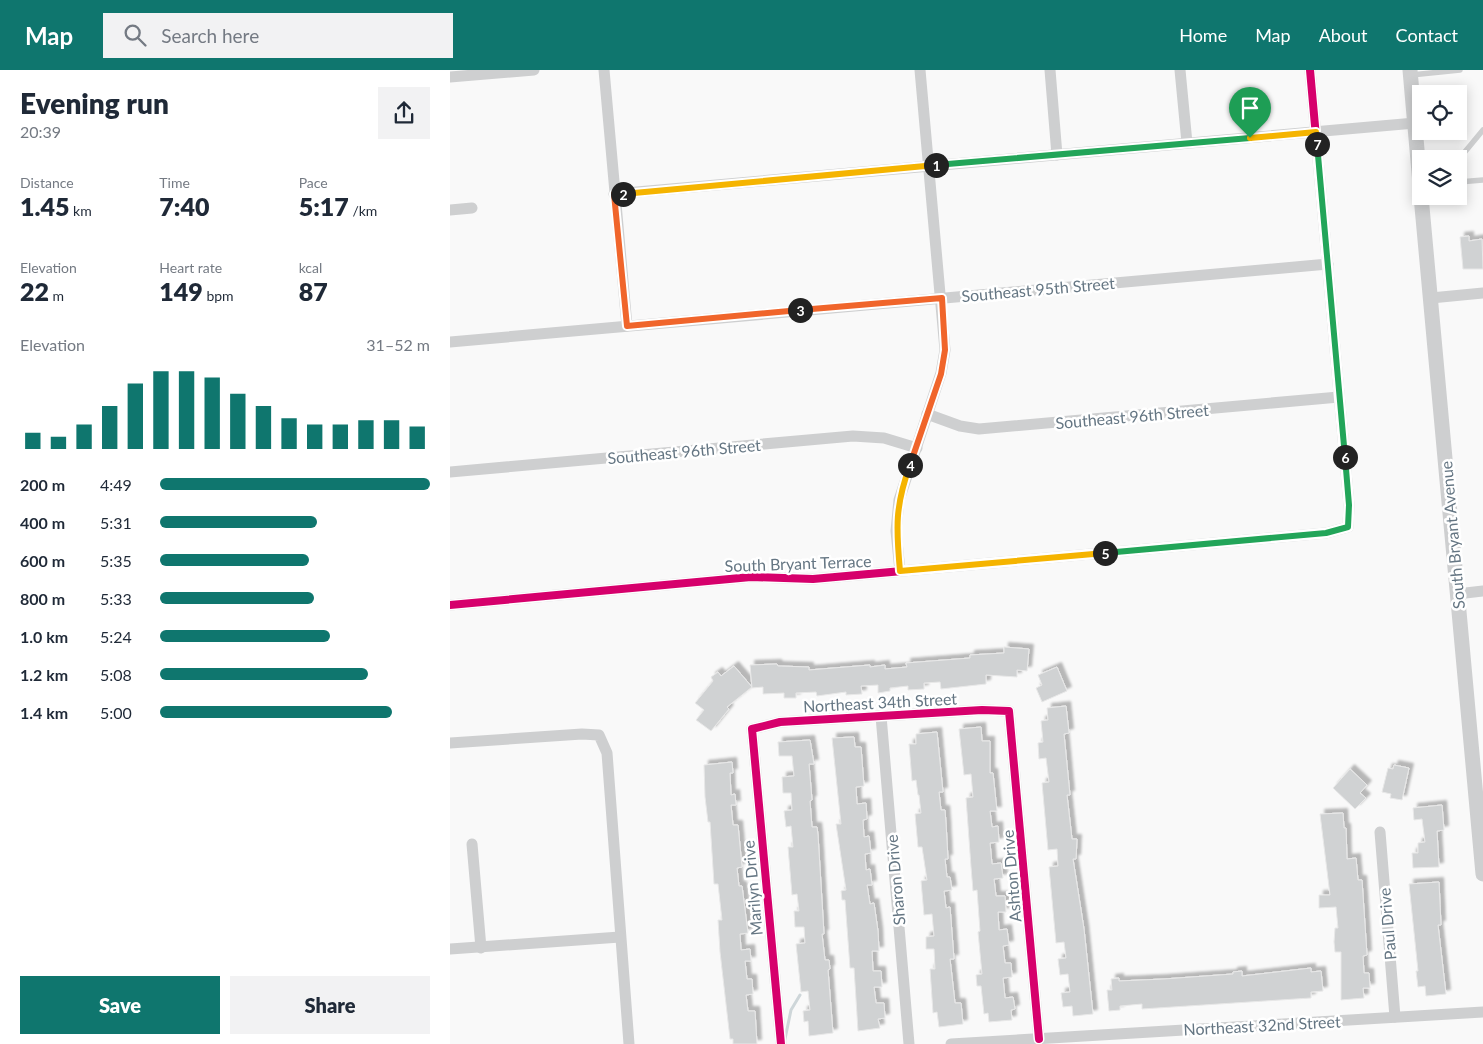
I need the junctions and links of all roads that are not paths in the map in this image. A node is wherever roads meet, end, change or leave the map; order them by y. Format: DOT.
graph roads {
  1 [pos="534,70"];
  2 [pos="604,70"];
  3 [pos="920,70"];
  4 [pos="1050,70"];
  5 [pos="1180,70"];
  6 [pos="1310,70"];
  7 [pos="1460,70"];
  8 [pos="469,73"];
  9 [pos="1411,73"];
  10 [pos="450,77"];
  11 [pos="1412,86"];
  12 [pos="1412,123"];
  13 [pos="1483,130"];
  14 [pos="1316,132"];
  15 [pos="1187,143"];
  16 [pos="1467,150"];
  17 [pos="1057,155"];
  18 [pos="929,166"];
  19 [pos="1483,180"];
  20 [pos="1467,181"];
  21 [pos="614,194"];
  22 [pos="1422,205"];
  23 [pos="472,208"];
  24 [pos="450,210"];
  25 [pos="1328,264"];
  26 [pos="1483,293"];
  27 [pos="942,298"];
  28 [pos="1430,298"];
  29 [pos="627,326"];
  30 [pos="450,342"];
  31 [pos="1339,397"];
  32 [pos="927,414"];
  33 [pos="916,448"];
  34 [pos="450,472"];
  35 [pos="900,571"];
  36 [pos="1483,591"];
  37 [pos="1458,594"];
  38 [pos="450,605"];
  39 [pos="1009,711"];
  40 [pos="881,716"];
  41 [pos="752,729"];
  42 [pos="450,743"];
  43 [pos="1380,832"];
  44 [pos="472,844"];
  45 [pos="1483,874"];
  46 [pos="620,937"];
  47 [pos="481,948"];
  48 [pos="450,949"];
  49 [pos="1483,1012"];
  50 [pos="1395,1017"];
  51 [pos="1040,1038"];
  52 [pos="629,1044"];
  53 [pos="781,1044"];
  54 [pos="909,1044"];
  55 [pos="951,1044"];
  1 -- 8 [label="street"];
  2 -- 21 [label="street"];
  3 -- 18 [label="street"];
  4 -- 17 [label="street"];
  5 -- 15 [label="street"];
  6 -- 14 [label="street, South Bryant Terrace"];
  7 -- 9 [label="lane"];
  8 -- 10 [label="street"];
  9 -- 11 [label="street, South Bryant Avenue"];
  12 -- 14 [label="street"];
  13 -- 16 [label="lane"];
  14 -- 15 [label="street"];
  14 -- 25 [label="street, South Bryant Terrace"];
  15 -- 17 [label="street"];
  17 -- 18 [label="street"];
  18 -- 21 [label="street"];
  18 -- 27 [label="street"];
  19 -- 20 [label="lane"];
  21 -- 29 [label="street"];
  22 -- 28 [label="street, South Bryant Avenue"];
  23 -- 24 [label="street"];
  25 -- 27 [label="street, Southeast 95th Street"];
  25 -- 31 [label="street, South Bryant Terrace"];
  26 -- 28 [label="street"];
  27 -- 29 [label="street, Southeast 95th Street"];
  27 -- 32 [label="street"];
  28 -- 37 [label="street, South Bryant Avenue"];
  29 -- 30 [label="street, Southeast 95th Street"];
  31 -- 32 [label="street, Southeast 96th Street"];
  31 -- 35 [label="street, South Bryant Terrace"];
  32 -- 33 [label="street"];
  33 -- 34 [label="street, Southeast 96th Street"];
  33 -- 35 [label="street"];
  35 -- 38 [label="street, South Bryant Terrace"];
  36 -- 37 [label="street"];
  37 -- 45 [label="street, South Bryant Avenue"];
  39 -- 40 [label="street, Northeast 34th Street"];
  39 -- 51 [label="street, Ashton Drive"];
  40 -- 41 [label="street, Northeast 34th Street"];
  40 -- 54 [label="street, Sharon Drive"];
  41 -- 53 [label="street, Marilyn Drive"];
  42 -- 46 [label="street"];
  43 -- 50 [label="street, Paul Drive"];
  44 -- 47 [label="street"];
  46 -- 47 [label="street"];
  46 -- 52 [label="street"];
  47 -- 48 [label="street"];
  49 -- 50 [label="street, Northeast 32nd Street"];
  50 -- 51 [label="street, Northeast 32nd Street"];
  51 -- 55 [label="street, Northeast 32nd Street"];
}
